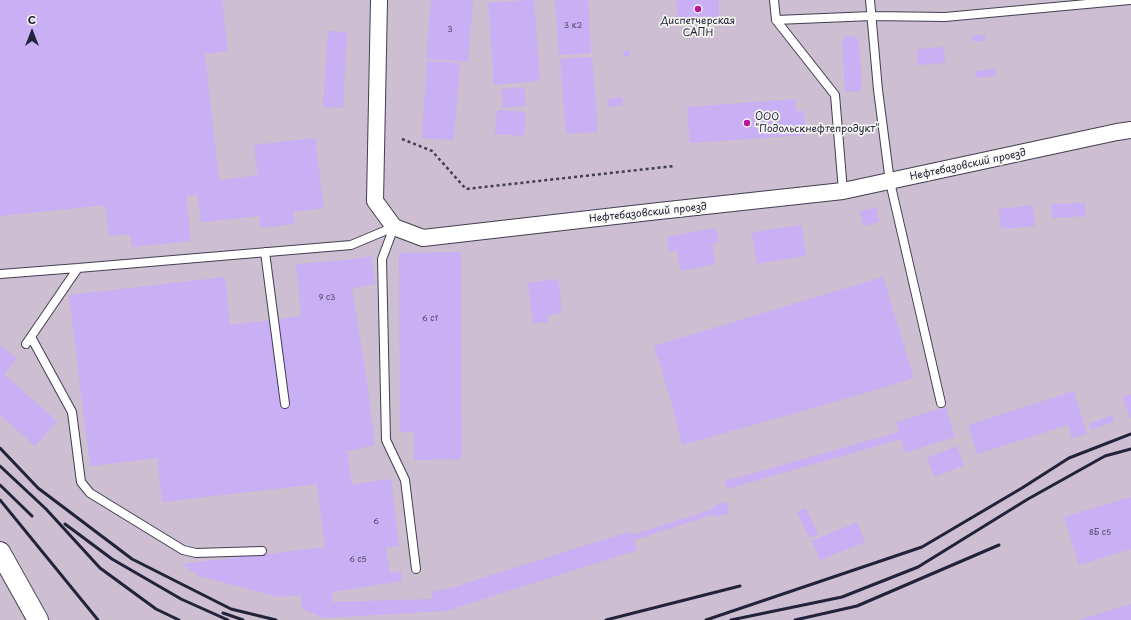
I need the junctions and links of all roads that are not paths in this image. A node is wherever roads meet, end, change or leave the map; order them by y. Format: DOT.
graph roads {
  1 [pos="379,0"];
  2 [pos="774,0"];
  3 [pos="870,0"];
  4 [pos="1130,0"];
  5 [pos="872,16"];
  6 [pos="776,20"];
  7 [pos="1131,130"];
  8 [pos="890,182"];
  9 [pos="843,191"];
  10 [pos="394,227"];
  11 [pos="265,252"];
  12 [pos="78,268"];
  13 [pos="0,274"];
  14 [pos="31,337"];
  15 [pos="26,344"];
  16 [pos="941,403"];
  17 [pos="284,404"];
  18 [pos="262,550"];
  19 [pos="0,552"];
  20 [pos="416,569"];
  21 [pos="38,620"];
  1 -- 10 [label="street"];
  2 -- 6 [label="lane"];
  3 -- 5 [label="lane"];
  4 -- 5 [label="lane"];
  5 -- 6 [label="lane"];
  5 -- 8 [label="lane"];
  6 -- 9 [label="lane"];
  7 -- 8 [label="street, Нефтебазовский проезд"];
  8 -- 9 [label="street, Нефтебазовский проезд"];
  8 -- 16 [label="lane"];
  9 -- 10 [label="street, Нефтебазовский проезд"];
  10 -- 11 [label="lane"];
  10 -- 20 [label="lane"];
  11 -- 12 [label="lane"];
  11 -- 17 [label="lane"];
  12 -- 13 [label="lane"];
  12 -- 14 [label="lane"];
  14 -- 15 [label="lane"];
  14 -- 18 [label="lane"];
  19 -- 21 [label="street"];
}
